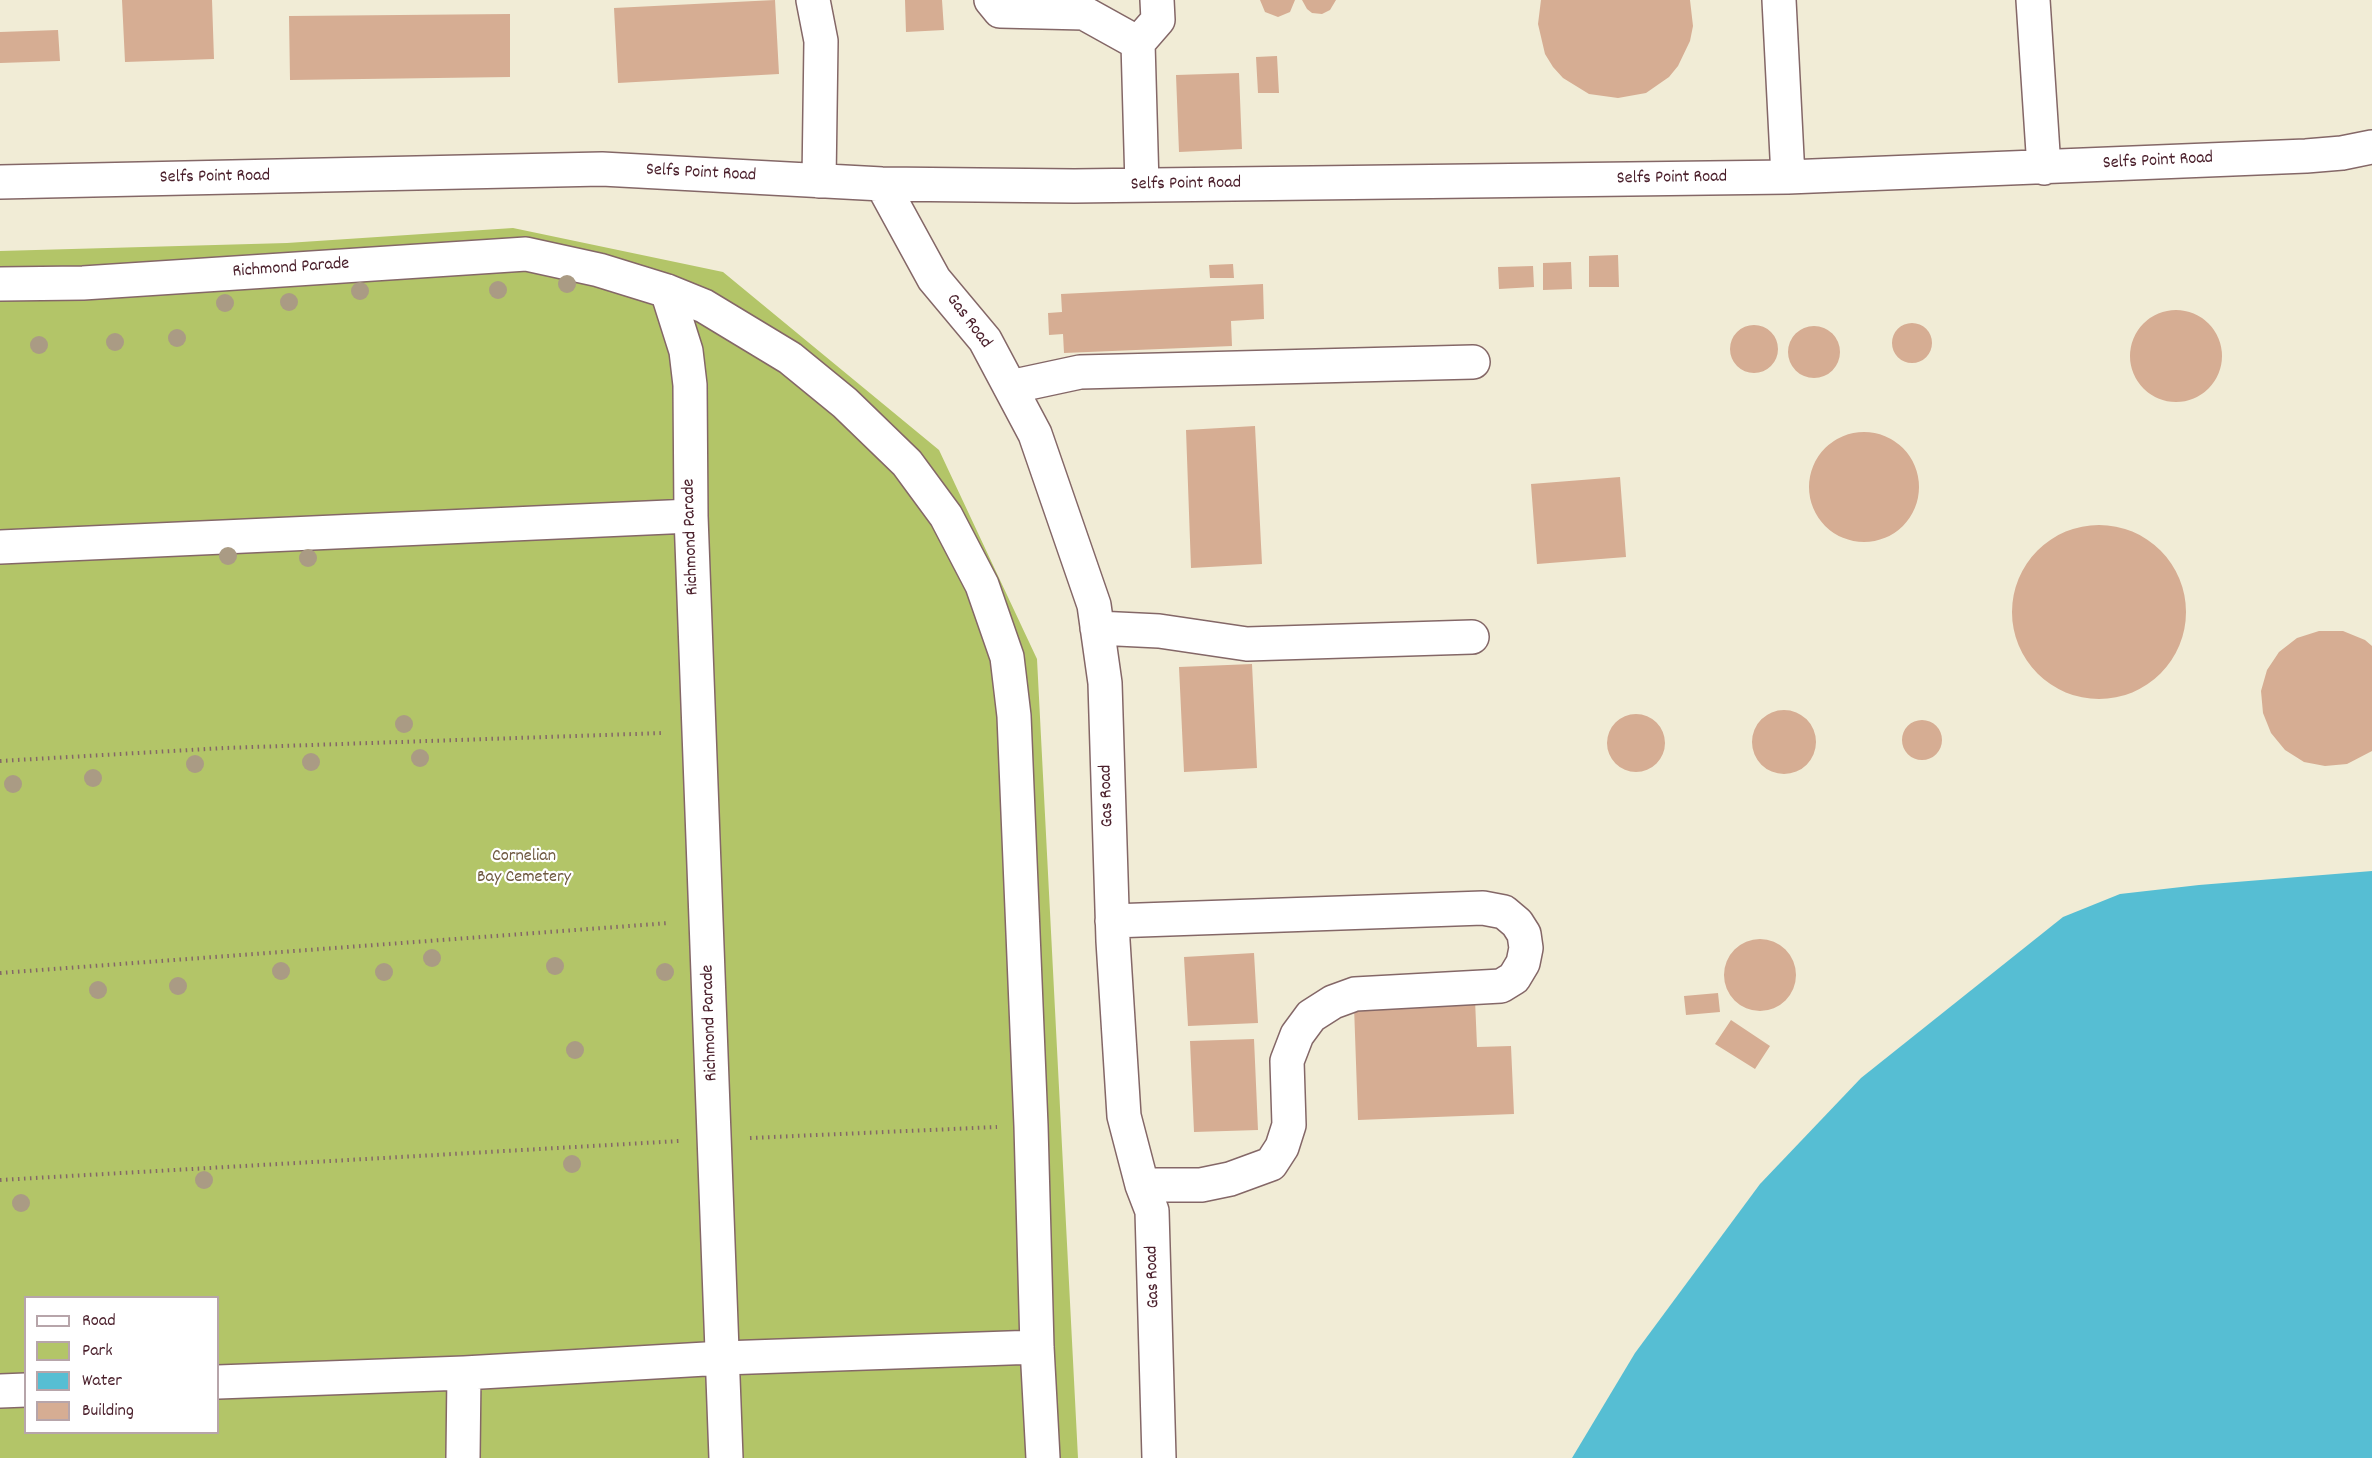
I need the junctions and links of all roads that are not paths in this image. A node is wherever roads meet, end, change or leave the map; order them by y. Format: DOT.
graph roads {
  1 [pos="813,0"];
  2 [pos="830,0"];
  3 [pos="991,0"];
  4 [pos="1157,0"];
  5 [pos="1779,0"];
  6 [pos="2033,0"];
  7 [pos="821,41"];
  8 [pos="1138,43"];
  9 [pos="2372,147"];
  10 [pos="2044,168"];
  11 [pos="1788,177"];
  12 [pos="819,181"];
  13 [pos="0,182"];
  14 [pos="882,184"];
  15 [pos="1142,185"];
  16 [pos="0,284"];
  17 [pos="666,291"];
  18 [pos="1473,362"];
  19 [pos="1010,387"];
  20 [pos="691,516"];
  21 [pos="0,547"];
  22 [pos="1097,628"];
  23 [pos="1472,637"];
  24 [pos="1112,921"];
  25 [pos="1142,1185"];
  26 [pos="1037,1347"];
  27 [pos="723,1358"];
  28 [pos="464,1373"];
  29 [pos="219,1382"];
  30 [pos="24,1390"];
  31 [pos="0,1391"];
  32 [pos="463,1458"];
  33 [pos="726,1458"];
  34 [pos="1043,1458"];
  35 [pos="1159,1458"];
  1 -- 7 [label="street"];
  2 -- 7 [label="street"];
  3 -- 8 [label="street"];
  4 -- 8 [label="street"];
  5 -- 11 [label="street"];
  6 -- 10 [label="street"];
  7 -- 12 [label="street"];
  8 -- 15 [label="street"];
  9 -- 10 [label="street, Selfs Point Road"];
  10 -- 11 [label="street, Selfs Point Road"];
  11 -- 15 [label="street, Selfs Point Road"];
  12 -- 13 [label="street, Selfs Point Road"];
  12 -- 14 [label="street, Selfs Point Road"];
  14 -- 15 [label="street, Selfs Point Road"];
  14 -- 19 [label="street, Gas Road"];
  16 -- 17 [label="street, Richmond Parade"];
  17 -- 20 [label="street, Richmond Parade"];
  17 -- 26 [label="street"];
  18 -- 19 [label="street"];
  19 -- 22 [label="street, Gas Road"];
  20 -- 21 [label="street"];
  20 -- 27 [label="street, Richmond Parade"];
  22 -- 23 [label="street"];
  22 -- 24 [label="street, Gas Road"];
  24 -- 25 [label="street, Gas Road"];
  24 -- 25 [label="street"];
  25 -- 35 [label="street, Gas Road"];
  26 -- 27 [label="street"];
  26 -- 34 [label="street"];
  27 -- 28 [label="street"];
  27 -- 33 [label="street, Richmond Parade"];
  28 -- 29 [label="street"];
  28 -- 32 [label="street"];
  30 -- 31 [label="street"];
}
